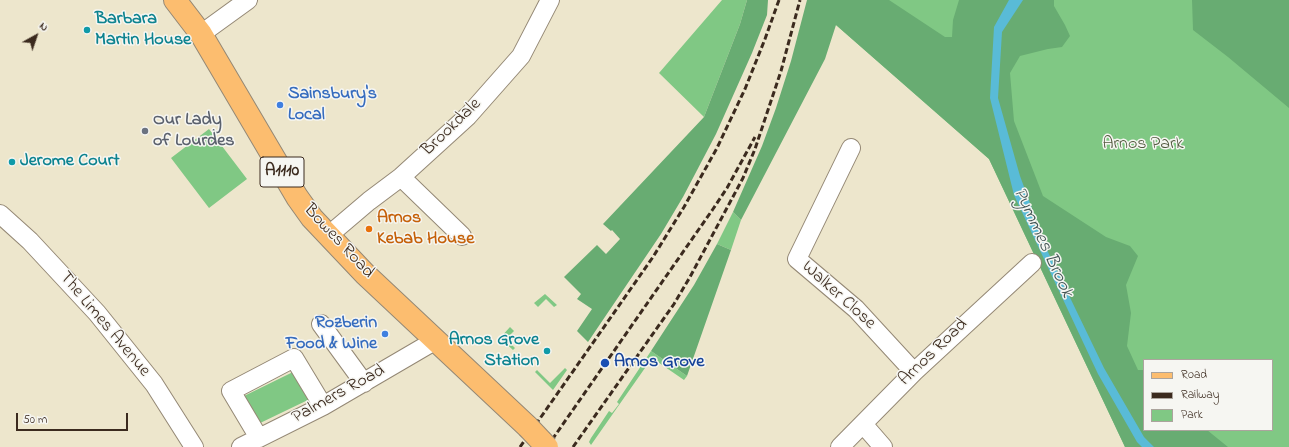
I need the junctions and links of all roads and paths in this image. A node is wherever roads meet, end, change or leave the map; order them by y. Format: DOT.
graph roads {
  1 [pos="175,0"];
  2 [pos="248,0"];
  3 [pos="550,0"];
  4 [pos="201,34"];
  5 [pos="851,148"];
  6 [pos="401,177"];
  7 [pos="0,214"];
  8 [pos="329,236"];
  9 [pos="462,236"];
  10 [pos="1032,263"];
  11 [pos="321,324"];
  12 [pos="436,340"];
  13 [pos="914,372"];
  14 [pos="364,383"];
  15 [pos="323,406"];
  16 [pos="863,424"];
  17 [pos="259,438"];
  18 [pos="194,447"];
  19 [pos="241,447"];
  20 [pos="546,447"];
  21 [pos="840,447"];
  22 [pos="883,447"];
  1 -- 4 [label="main road, Bowes Road / A1110"];
  2 -- 4 [label="street"];
  3 -- 6 [label="street, Brookdale"];
  4 -- 8 [label="main road, Bowes Road / A1110"];
  5 -- 13 [label="street, Walker Close"];
  6 -- 8 [label="street, Brookdale"];
  6 -- 9 [label="street"];
  7 -- 18 [label="street, The Limes Avenue"];
  8 -- 12 [label="main road, Bowes Road / A1110"];
  10 -- 13 [label="street, Arnos Road"];
  11 -- 14 [label="street"];
  12 -- 14 [label="street, Palmers Road"];
  12 -- 20 [label="main road, Bowes Road / A1110, bridge"];
  13 -- 16 [label="street, Arnos Road"];
  14 -- 15 [label="street, Palmers Road"];
  15 -- 17 [label="street, Palmers Road"];
  15 -- 17 [label="street"];
  16 -- 21 [label="street, Arnos Road"];
  16 -- 22 [label="street"];
  17 -- 19 [label="street, Palmers Road"];
}
